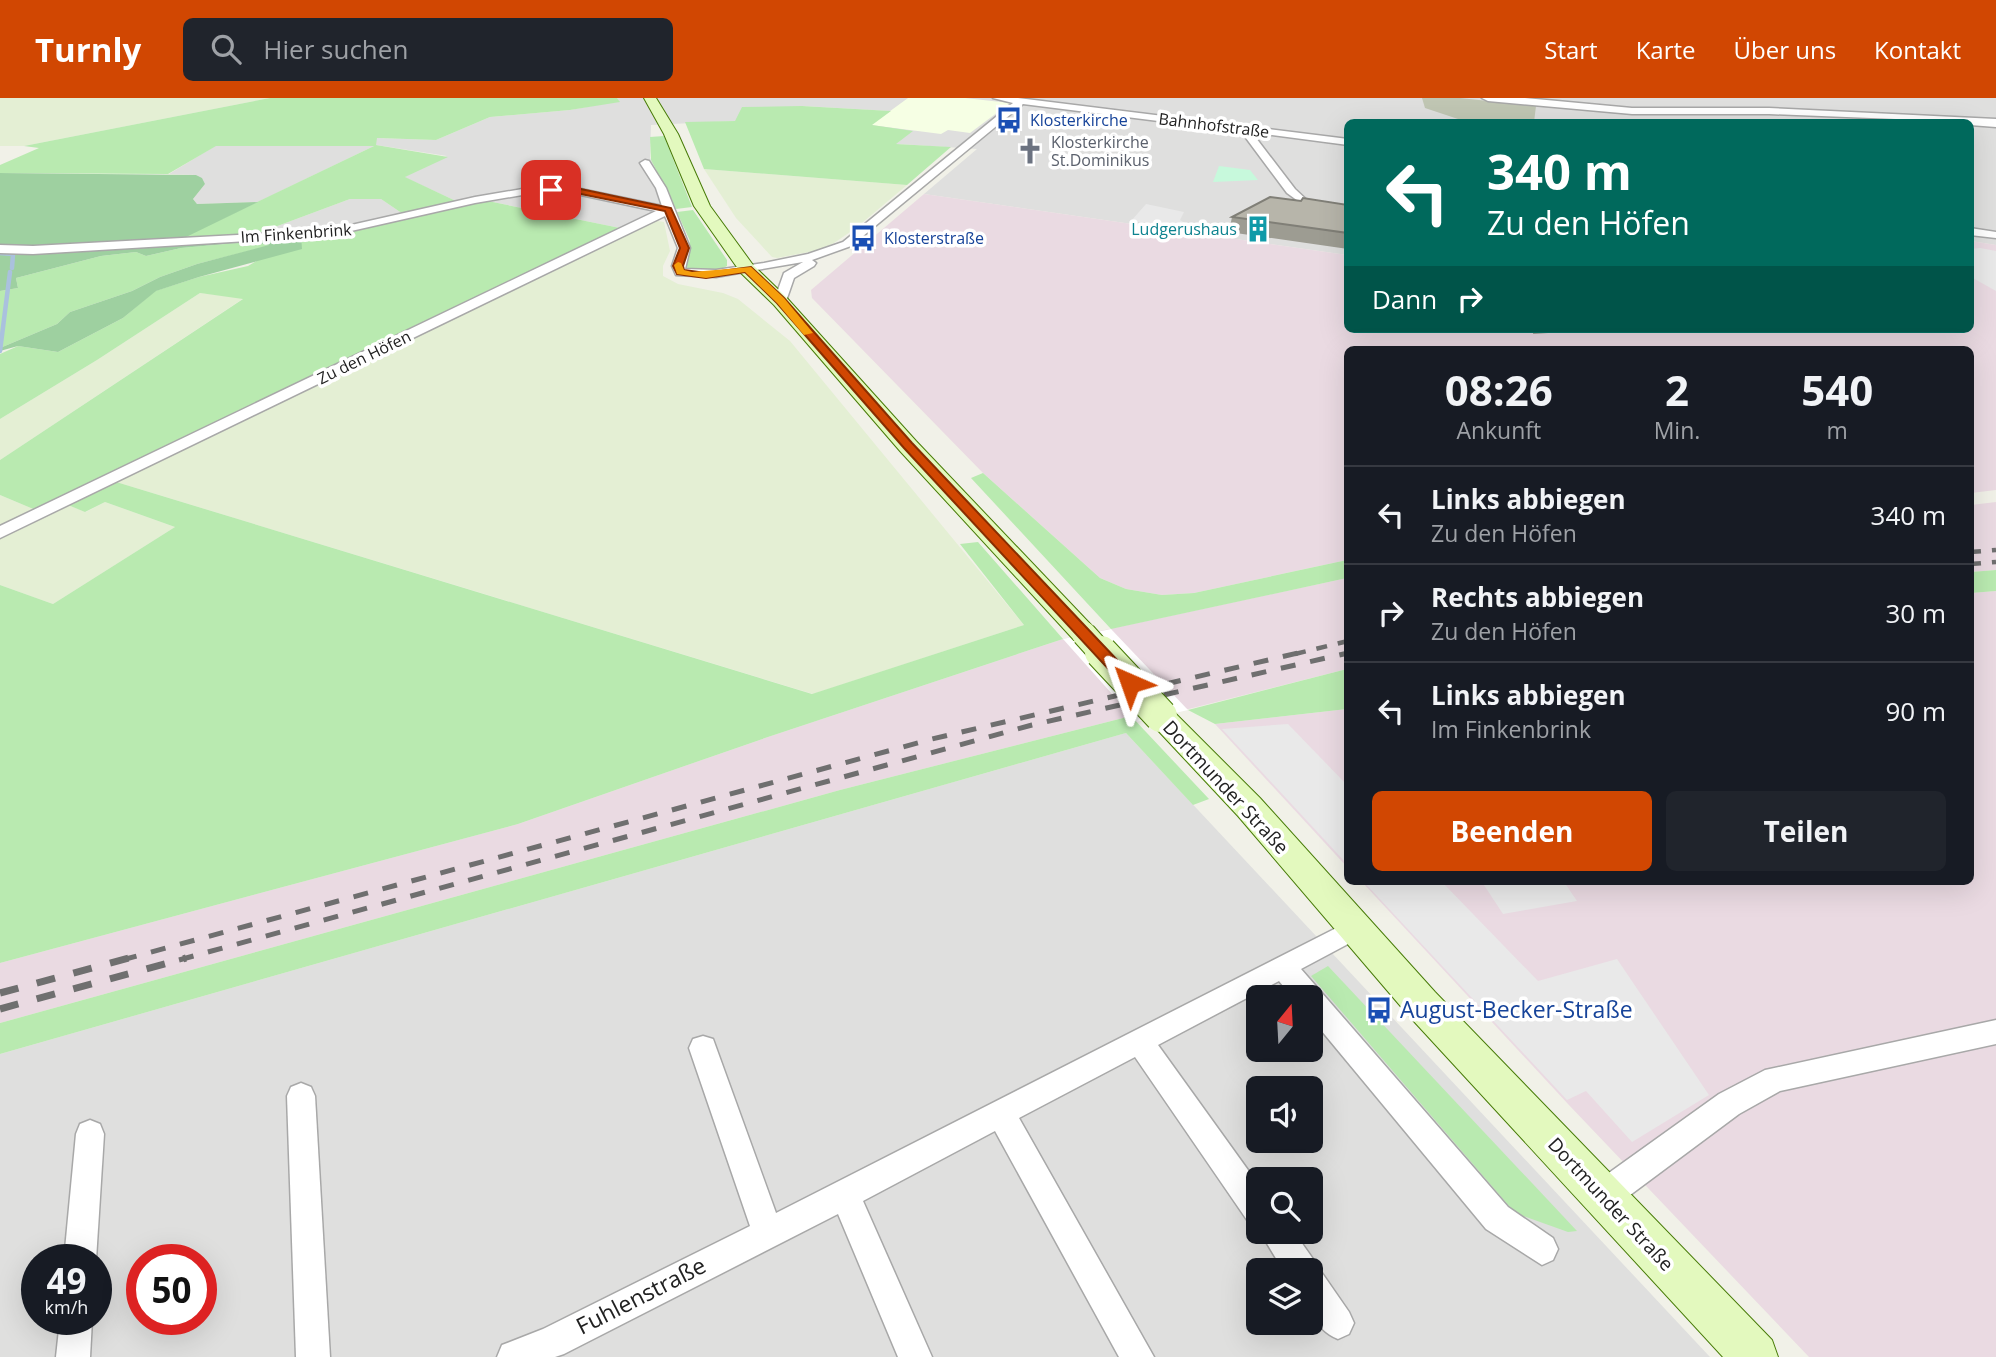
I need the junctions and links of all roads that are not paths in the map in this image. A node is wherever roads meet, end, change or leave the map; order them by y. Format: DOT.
graph roads {
  1 [pos="650,98"];
  2 [pos="997,98"];
  3 [pos="1488,98"];
  4 [pos="1021,101"];
  5 [pos="1144,107"];
  6 [pos="1136,116"];
  7 [pos="1920,119"];
  8 [pos="1974,122"];
  9 [pos="1996,123"];
  10 [pos="1251,130"];
  11 [pos="1344,142"];
  12 [pos="645,163"];
  13 [pos="1305,203"];
  14 [pos="668,210"];
  15 [pos="1974,232"];
  16 [pos="1996,235"];
  17 [pos="0,249"];
  18 [pos="827,254"];
  19 [pos="810,263"];
  20 [pos="750,272"];
  21 [pos="780,300"];
  22 [pos="0,533"];
  23 [pos="1354,929"];
  24 [pos="1283,967"];
  25 [pos="1299,985"];
  26 [pos="1323,1013"];
  27 [pos="1996,1032"];
  28 [pos="1140,1041"];
  29 [pos="703,1048"];
  30 [pos="301,1096"];
  31 [pos="1000,1113"];
  32 [pos="90,1134"];
  33 [pos="1246,1192"];
  34 [pos="845,1194"];
  35 [pos="1603,1196"];
  36 [pos="767,1231"];
  37 [pos="81,1244"];
  38 [pos="1542,1249"];
  39 [pos="1323,1301"];
  40 [pos="1338,1322"];
  41 [pos="75,1335"];
  42 [pos="73,1357"];
  43 [pos="313,1357"];
  44 [pos="514,1357"];
  45 [pos="915,1357"];
  46 [pos="1138,1357"];
  47 [pos="1755,1357"];
  1 -- 20 [label="main road, Dortmunder Straße"];
  2 -- 4 [label="street, Bahnhofstraße"];
  3 -- 7 [label="street"];
  4 -- 6 [label="street, Bahnhofstraße"];
  4 -- 18 [label="street"];
  5 -- 6 [label="street"];
  6 -- 10 [label="street, Bahnhofstraße"];
  8 -- 9 [label="street"];
  10 -- 11 [label="street, Bahnhofstraße"];
  10 -- 13 [label="street"];
  12 -- 14 [label="street"];
  14 -- 17 [label="street, Im Finkenbrink"];
  14 -- 20 [label="street"];
  14 -- 22 [label="street, Zu den Höfen"];
  15 -- 16 [label="street"];
  18 -- 19 [label="street"];
  18 -- 20 [label="street"];
  19 -- 20 [label="street"];
  19 -- 21 [label="street"];
  20 -- 21 [label="main road, Dortmunder Straße"];
  21 -- 23 [label="main road, Dortmunder Straße, bridge"];
  23 -- 24 [label="street, Fuhlenstraße"];
  23 -- 35 [label="main road, Dortmunder Straße"];
  24 -- 25 [label="street"];
  24 -- 28 [label="street, Fuhlenstraße"];
  26 -- 38 [label="street"];
  27 -- 35 [label="street"];
  28 -- 31 [label="street, Fuhlenstraße"];
  28 -- 33 [label="street"];
  29 -- 36 [label="street"];
  30 -- 43 [label="street"];
  31 -- 34 [label="street, Fuhlenstraße"];
  31 -- 46 [label="street"];
  32 -- 37 [label="street"];
  34 -- 36 [label="street, Fuhlenstraße"];
  34 -- 45 [label="street"];
  35 -- 47 [label="main road, Dortmunder Straße"];
  36 -- 44 [label="street, Fuhlenstraße"];
  39 -- 40 [label="street"];
  41 -- 42 [label="street"];
}
